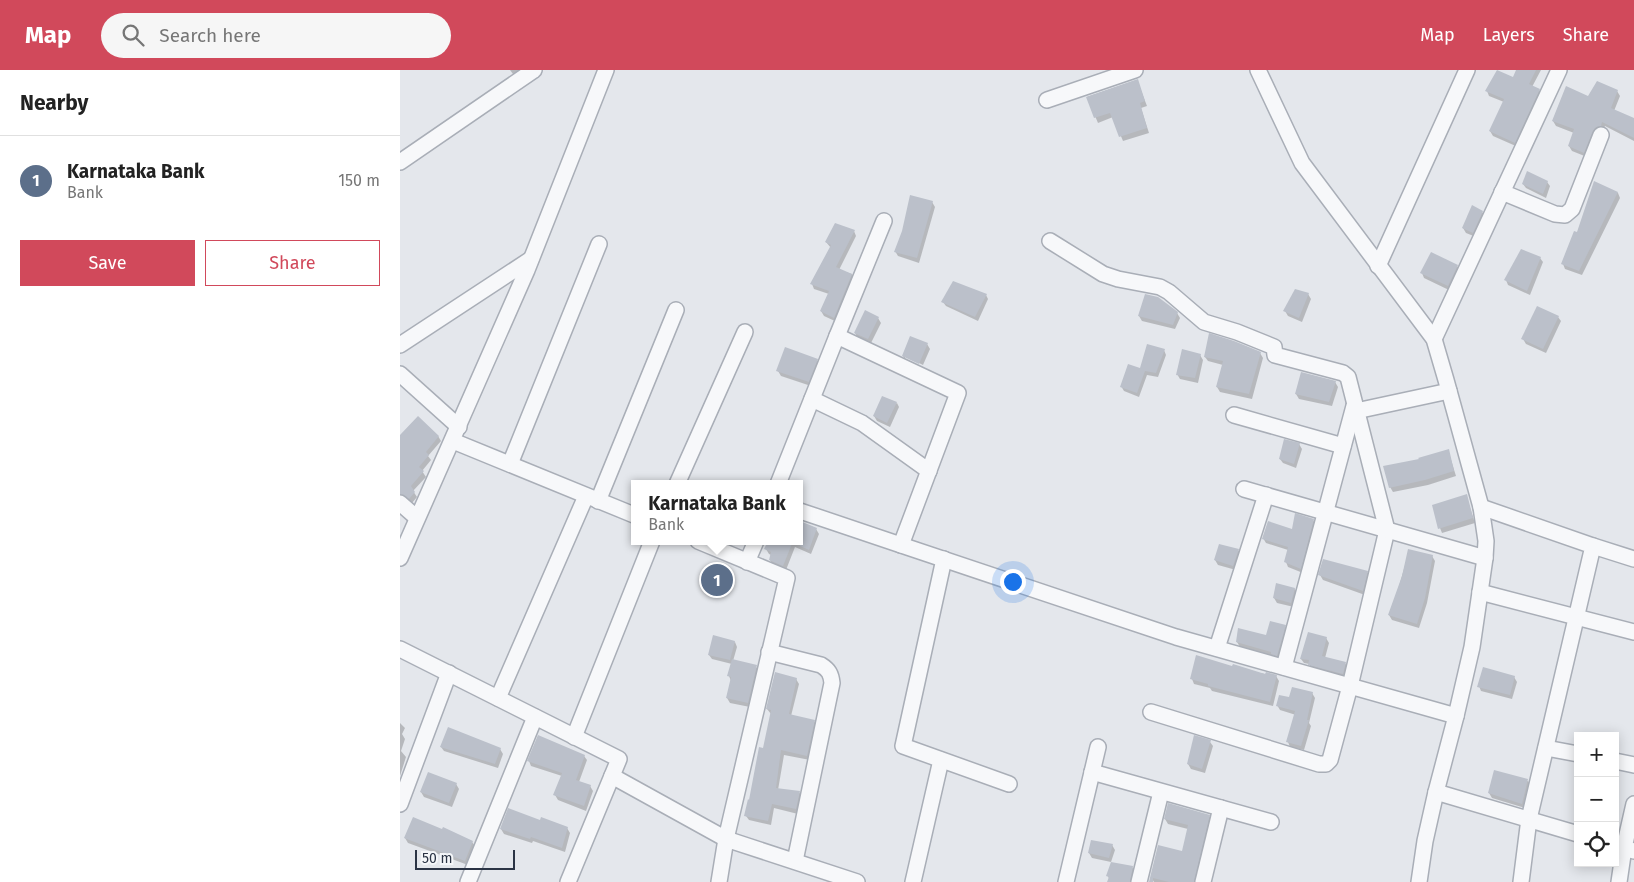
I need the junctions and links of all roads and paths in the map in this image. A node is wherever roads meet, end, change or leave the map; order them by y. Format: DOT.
graph roads {
  1 [pos="534,70"];
  2 [pos="606,70"];
  3 [pos="1135,70"];
  4 [pos="1258,70"];
  5 [pos="1467,70"];
  6 [pos="1559,70"];
  7 [pos="1046,100"];
  8 [pos="1601,135"];
  9 [pos="400,162"];
  10 [pos="1502,192"];
  11 [pos="884,221"];
  12 [pos="1050,241"];
  13 [pos="599,244"];
  14 [pos="531,260"];
  15 [pos="1378,266"];
  16 [pos="676,310"];
  17 [pos="745,332"];
  18 [pos="837,336"];
  19 [pos="1435,344"];
  20 [pos="400,345"];
  21 [pos="400,374"];
  22 [pos="1448,385"];
  23 [pos="812,399"];
  24 [pos="1355,408"];
  25 [pos="1234,415"];
  26 [pos="459,427"];
  27 [pos="452,441"];
  28 [pos="1343,446"];
  29 [pos="510,464"];
  30 [pos="929,471"];
  31 [pos="679,480"];
  32 [pos="780,480"];
  33 [pos="1244,489"];
  34 [pos="1266,495"];
  35 [pos="592,498"];
  36 [pos="400,503"];
  37 [pos="1480,507"];
  38 [pos="803,512"];
  39 [pos="1326,512"];
  40 [pos="631,514"];
  41 [pos="417,518"];
  42 [pos="1387,530"];
  43 [pos="650,545"];
  44 [pos="708,545"];
  45 [pos="754,545"];
  46 [pos="901,545"];
  47 [pos="1593,546"];
  48 [pos="400,558"];
  49 [pos="1485,558"];
  50 [pos="944,559"];
  51 [pos="1634,559"];
  52 [pos="748,562"];
  53 [pos="1480,592"];
  54 [pos="1575,616"];
  55 [pos="1634,632"];
  56 [pos="1217,648"];
  57 [pos="400,649"];
  58 [pos="769,652"];
  59 [pos="1284,667"];
  60 [pos="449,673"];
  61 [pos="1350,686"];
  62 [pos="498,698"];
  63 [pos="1151,712"];
  64 [pos="1456,716"];
  65 [pos="535,717"];
  66 [pos="574,737"];
  67 [pos="1098,747"];
  68 [pos="1546,748"];
  69 [pos="1574,753"];
  70 [pos="941,760"];
  71 [pos="1619,762"];
  72 [pos="1634,765"];
  73 [pos="1092,772"];
  74 [pos="612,776"];
  75 [pos="1009,784"];
  76 [pos="1161,792"];
  77 [pos="1436,792"];
  78 [pos="400,804"];
  79 [pos="1634,804"];
  80 [pos="1221,808"];
  81 [pos="1528,819"];
  82 [pos="1271,822"];
  83 [pos="1574,833"];
  84 [pos="726,839"];
  85 [pos="1624,848"];
  86 [pos="795,861"];
  87 [pos="468,882"];
  88 [pos="568,882"];
  89 [pos="719,882"];
  90 [pos="857,882"];
  91 [pos="913,882"];
  92 [pos="1066,882"];
  93 [pos="1138,882"];
  94 [pos="1203,882"];
  95 [pos="1419,882"];
  96 [pos="1521,882"];
  97 [pos="1618,882"];
  1 -- 9 [label="street"];
  2 -- 14 [label="street"];
  3 -- 7 [label="street"];
  4 -- 15 [label="street"];
  5 -- 15 [label="street"];
  6 -- 10 [label="street"];
  8 -- 10 [label="street"];
  10 -- 19 [label="street"];
  11 -- 18 [label="street"];
  12 -- 24 [label="street"];
  13 -- 29 [label="street"];
  14 -- 20 [label="street"];
  14 -- 26 [label="street"];
  15 -- 19 [label="street"];
  16 -- 35 [label="street"];
  17 -- 31 [label="street"];
  18 -- 23 [label="street"];
  18 -- 30 [label="street"];
  19 -- 22 [label="street"];
  21 -- 26 [label="street"];
  22 -- 24 [label="street"];
  22 -- 37 [label="street"];
  23 -- 30 [label="street"];
  23 -- 32 [label="street"];
  24 -- 28 [label="street"];
  24 -- 42 [label="street"];
  25 -- 28 [label="street"];
  26 -- 27 [label="street"];
  27 -- 29 [label="street"];
  27 -- 41 [label="street"];
  28 -- 39 [label="street"];
  29 -- 35 [label="street"];
  30 -- 46 [label="street"];
  33 -- 34 [label="street"];
  34 -- 39 [label="street"];
  34 -- 56 [label="street"];
  35 -- 40 [label="street"];
  35 -- 62 [label="street"];
  36 -- 41 [label="street"];
  37 -- 47 [label="street"];
  37 -- 49 [label="street"];
  38 -- 46 [label="street"];
  39 -- 42 [label="street"];
  39 -- 59 [label="street"];
  41 -- 48 [label="street"];
  42 -- 49 [label="street"];
  42 -- 61 [label="street"];
  43 -- 66 [label="street"];
  44 -- 52 [label="street"];
  45 -- 52 [label="street"];
  46 -- 50 [label="street"];
  47 -- 51 [label="street"];
  47 -- 54 [label="street"];
  49 -- 53 [label="street"];
  50 -- 56 [label="street"];
  50 -- 70 [label="street"];
  52 -- 58 [label="street"];
  53 -- 54 [label="street"];
  53 -- 64 [label="street"];
  54 -- 55 [label="street"];
  54 -- 68 [label="street"];
  56 -- 59 [label="street"];
  57 -- 60 [label="street"];
  58 -- 84 [label="street"];
  58 -- 86 [label="street"];
  59 -- 61 [label="street"];
  60 -- 62 [label="street"];
  60 -- 78 [label="street"];
  61 -- 63 [label="street"];
  61 -- 64 [label="street"];
  62 -- 65 [label="street"];
  64 -- 77 [label="street"];
  65 -- 66 [label="street"];
  65 -- 87 [label="street"];
  66 -- 74 [label="street"];
  67 -- 73 [label="street"];
  68 -- 69 [label="street"];
  68 -- 81 [label="street"];
  70 -- 75 [label="street"];
  70 -- 91 [label="street"];
  71 -- 72 [label="street"];
  73 -- 76 [label="street"];
  73 -- 92 [label="street"];
  74 -- 84 [label="street"];
  74 -- 88 [label="street"];
  76 -- 80 [label="street"];
  76 -- 93 [label="street"];
  77 -- 81 [label="street"];
  77 -- 95 [label="street"];
  79 -- 85 [label="street"];
  80 -- 82 [label="street"];
  80 -- 94 [label="street"];
  81 -- 83 [label="street"];
  81 -- 96 [label="street"];
  84 -- 86 [label="street"];
  84 -- 89 [label="street"];
  85 -- 97 [label="street"];
  86 -- 90 [label="street"];
}
